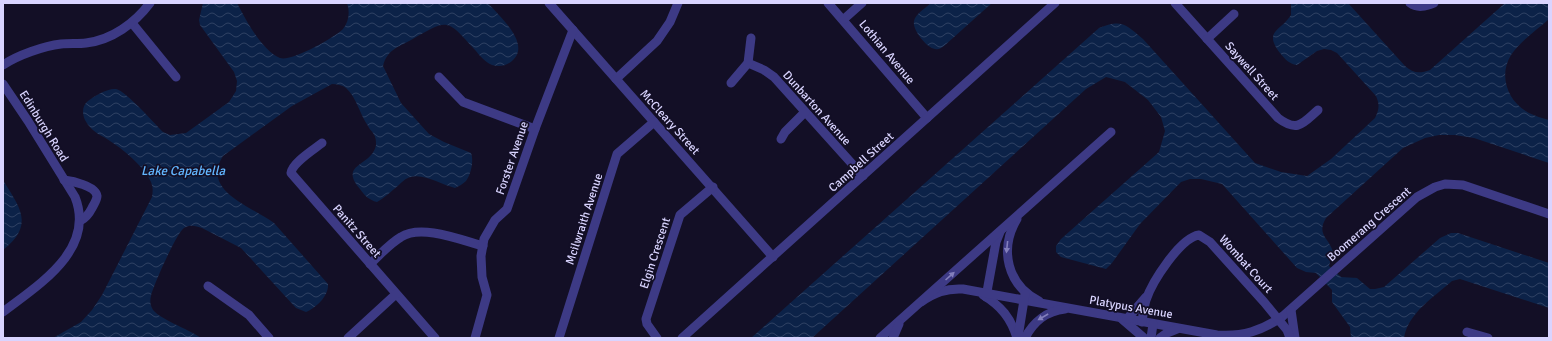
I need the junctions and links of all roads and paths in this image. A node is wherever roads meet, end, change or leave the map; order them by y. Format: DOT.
graph roads {
  1 [pos="150,3"];
  2 [pos="549,3"];
  3 [pos="678,3"];
  4 [pos="828,3"];
  5 [pos="862,3"];
  6 [pos="1055,3"];
  7 [pos="1175,3"];
  8 [pos="1410,3"];
  9 [pos="1434,3"];
  10 [pos="1234,14"];
  11 [pos="844,19"];
  12 [pos="132,23"];
  13 [pos="572,30"];
  14 [pos="751,38"];
  15 [pos="1207,39"];
  16 [pos="748,63"];
  17 [pos="3,65"];
  18 [pos="176,77"];
  19 [pos="440,77"];
  20 [pos="616,79"];
  21 [pos="731,83"];
  22 [pos="3,84"];
  23 [pos="1318,110"];
  24 [pos="805,112"];
  25 [pos="927,118"];
  26 [pos="654,122"];
  27 [pos="535,129"];
  28 [pos="1112,132"];
  29 [pos="781,139"];
  30 [pos="322,143"];
  31 [pos="863,176"];
  32 [pos="64,180"];
  33 [pos="713,187"];
  34 [pos="1022,211"];
  35 [pos="1549,214"];
  36 [pos="80,222"];
  37 [pos="1004,228"];
  38 [pos="483,246"];
  39 [pos="773,257"];
  40 [pos="370,264"];
  41 [pos="1322,281"];
  42 [pos="208,286"];
  43 [pos="396,294"];
  44 [pos="983,294"];
  45 [pos="1148,294"];
  46 [pos="1025,296"];
  47 [pos="921,302"];
  48 [pos="1070,309"];
  49 [pos="1291,310"];
  50 [pos="3,312"];
  51 [pos="903,318"];
  52 [pos="1123,318"];
  53 [pos="1277,320"];
  54 [pos="1142,322"];
  55 [pos="1153,324"];
  56 [pos="1185,329"];
  57 [pos="1467,332"];
  58 [pos="269,338"];
  59 [pos="348,338"];
  60 [pos="435,338"];
  61 [pos="475,338"];
  62 [pos="559,338"];
  63 [pos="657,338"];
  64 [pos="682,338"];
  65 [pos="880,338"];
  66 [pos="893,338"];
  67 [pos="1017,338"];
  68 [pos="1025,338"];
  69 [pos="1144,338"];
  70 [pos="1150,338"];
  71 [pos="1160,338"];
  72 [pos="1290,338"];
  73 [pos="1295,338"];
  74 [pos="1488,338"];
  1 -- 12 [label="street"];
  2 -- 13 [label="street, McCleary Street"];
  3 -- 20 [label="street"];
  4 -- 11 [label="street, Lothian Avenue"];
  5 -- 11 [label="street"];
  6 -- 25 [label="street, Campbell Street"];
  7 -- 15 [label="street, Saywell Street"];
  8 -- 9 [label="street"];
  10 -- 15 [label="street"];
  11 -- 25 [label="street, Lothian Avenue"];
  12 -- 17 [label="street"];
  12 -- 18 [label="street"];
  13 -- 20 [label="street, McCleary Street"];
  13 -- 27 [label="street, Forster Avenue"];
  14 -- 16 [label="street"];
  15 -- 23 [label="street, Saywell Street"];
  16 -- 21 [label="street"];
  16 -- 24 [label="street, Dunbarton Avenue"];
  19 -- 27 [label="street"];
  20 -- 26 [label="street, McCleary Street"];
  22 -- 32 [label="street, Edinburgh Road"];
  24 -- 29 [label="street"];
  24 -- 31 [label="street, Dunbarton Avenue"];
  25 -- 31 [label="street, Campbell Street"];
  26 -- 33 [label="street, McCleary Street"];
  26 -- 62 [label="street, Mcilwraith Avenue"];
  27 -- 38 [label="street, Forster Avenue"];
  28 -- 34 [label="street, Platypus Avenue"];
  30 -- 40 [label="street, Panitz Street"];
  31 -- 39 [label="street, Campbell Street"];
  32 -- 36 [label="street, Edinburgh Road"];
  32 -- 36 [label="street, Edinburgh Road"];
  33 -- 39 [label="street, McCleary Street"];
  33 -- 63 [label="street, Elgin Crescent"];
  34 -- 37 [label="street, Platypus Avenue"];
  34 -- 46 [label="street, one-way"];
  35 -- 41 [label="street, Boomerang Crescent"];
  36 -- 50 [label="street, Edinburgh Road"];
  37 -- 44 [label="street"];
  47 -- 37 [label="street, Platypus Avenue, one-way"];
  38 -- 40 [label="street"];
  38 -- 61 [label="street, Forster Avenue"];
  39 -- 64 [label="street, Campbell Street"];
  40 -- 43 [label="street, Panitz Street"];
  41 -- 49 [label="street, Platypus Avenue"];
  42 -- 58 [label="street"];
  43 -- 59 [label="street"];
  43 -- 60 [label="street, Panitz Street"];
  44 -- 46 [label="street, Platypus Avenue"];
  44 -- 47 [label="street, Platypus Avenue"];
  44 -- 67 [label="street"];
  45 -- 52 [label="street, Wombat Court"];
  45 -- 53 [label="street, Wombat Court"];
  45 -- 54 [label="street, Wombat Court"];
  46 -- 48 [label="street, Platypus Avenue"];
  46 -- 67 [label="street"];
  47 -- 51 [label="street, Platypus Avenue"];
  48 -- 52 [label="street, Platypus Avenue"];
  48 -- 68 [label="street, one-way"];
  49 -- 53 [label="street, Platypus Avenue"];
  49 -- 73 [label="street"];
  51 -- 65 [label="street, Platypus Avenue"];
  51 -- 66 [label="street"];
  52 -- 54 [label="street, Platypus Avenue"];
  52 -- 69 [label="street"];
  53 -- 56 [label="street, Platypus Avenue"];
  53 -- 72 [label="street"];
  54 -- 55 [label="street, Platypus Avenue"];
  55 -- 56 [label="street, Platypus Avenue"];
  55 -- 70 [label="street"];
  56 -- 71 [label="street"];
  57 -- 74 [label="street"];
}
